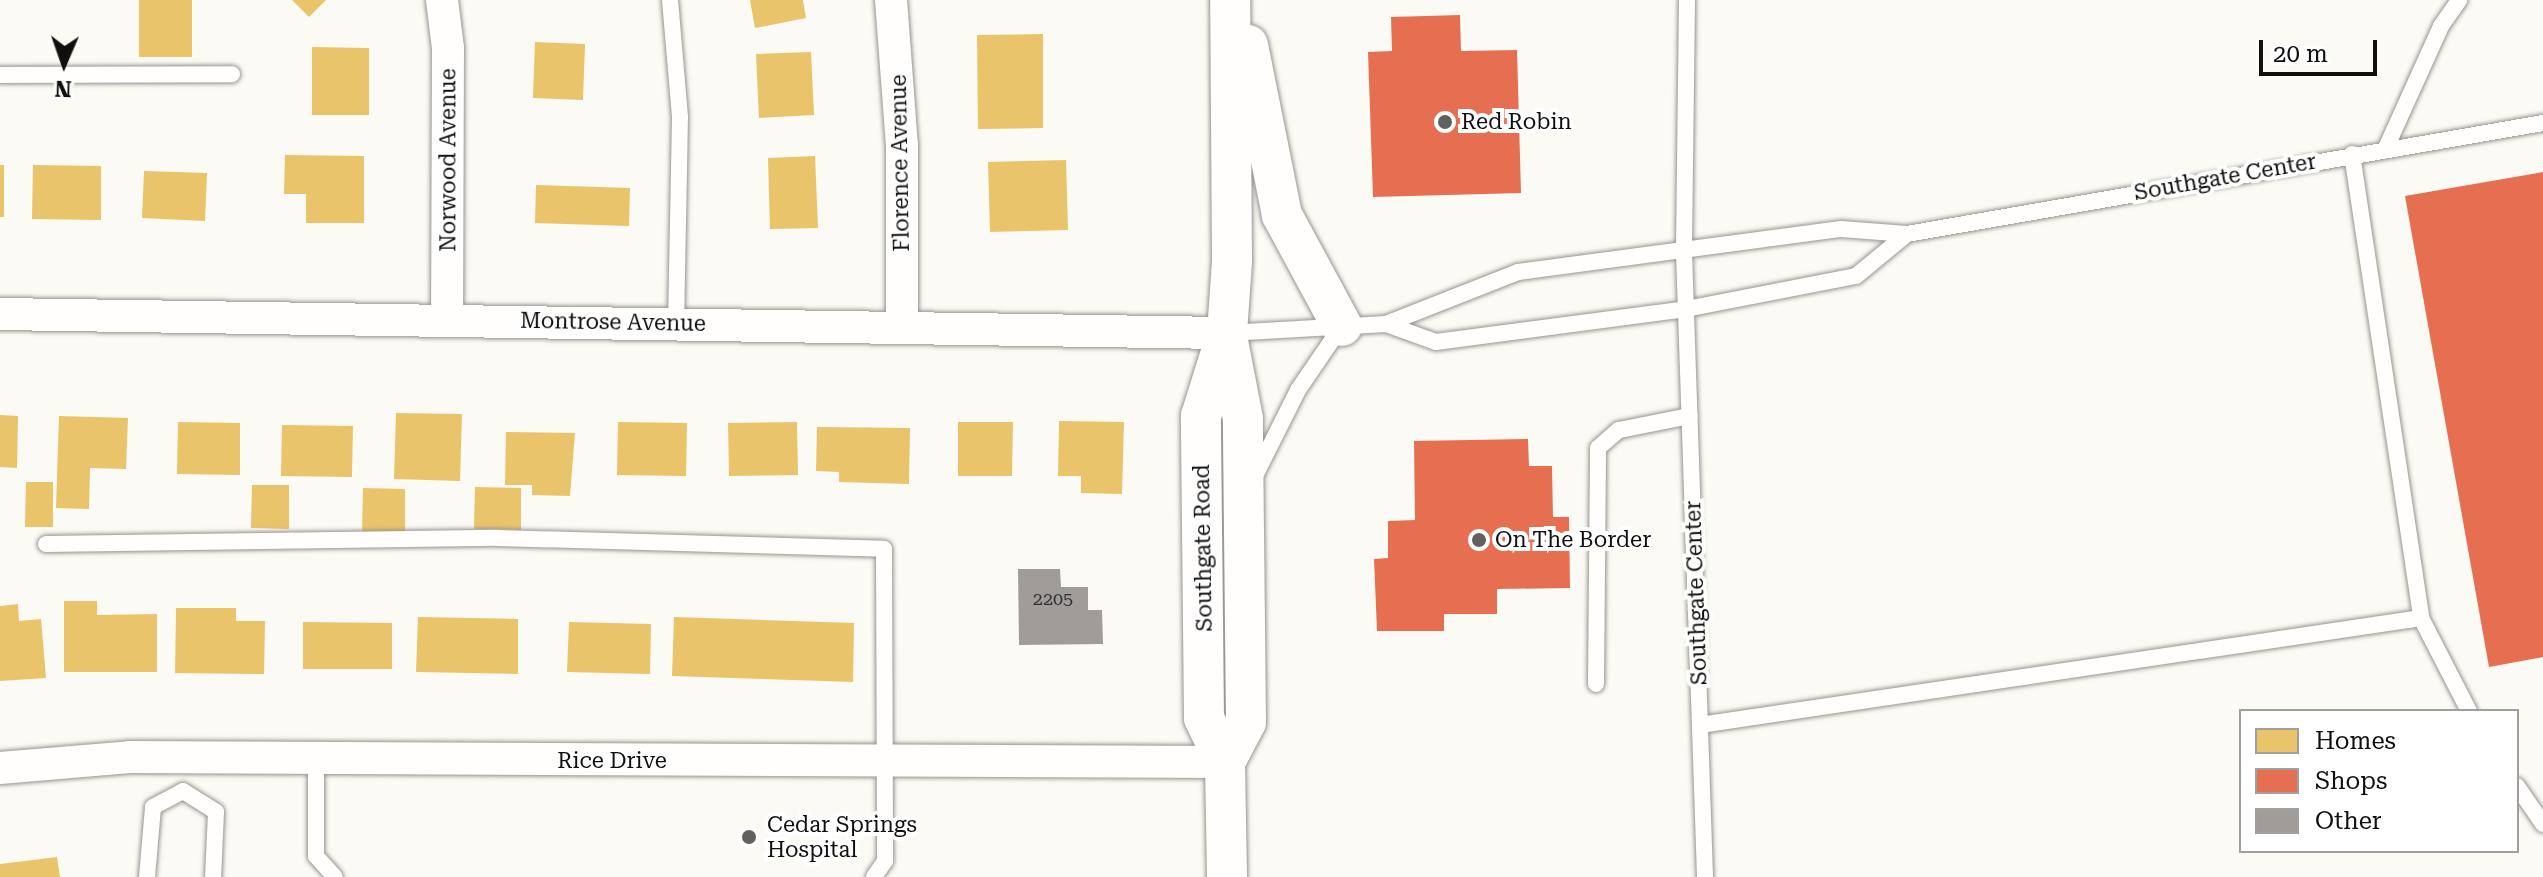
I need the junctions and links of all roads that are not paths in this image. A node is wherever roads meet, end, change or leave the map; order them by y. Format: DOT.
graph roads {
  1 [pos="442,0"];
  2 [pos="670,0"];
  3 [pos="891,0"];
  4 [pos="1230,0"];
  5 [pos="1239,0"];
  6 [pos="1687,0"];
  7 [pos="2459,0"];
  8 [pos="232,74"];
  9 [pos="0,75"];
  10 [pos="2543,123"];
  11 [pos="2386,148"];
  12 [pos="2352,154"];
  13 [pos="1907,234"];
  14 [pos="1684,253"];
  15 [pos="1686,309"];
  16 [pos="0,314"];
  17 [pos="447,319"];
  18 [pos="676,322"];
  19 [pos="1386,324"];
  20 [pos="1342,326"];
  21 [pos="902,327"];
  22 [pos="1227,333"];
  23 [pos="1690,416"];
  24 [pos="1243,499"];
  25 [pos="46,544"];
  26 [pos="2421,618"];
  27 [pos="1596,684"];
  28 [pos="2468,709"];
  29 [pos="1700,725"];
  30 [pos="183,757"];
  31 [pos="316,761"];
  32 [pos="886,761"];
  33 [pos="1225,762"];
  34 [pos="0,768"];
  35 [pos="2519,789"];
  36 [pos="183,791"];
  37 [pos="2543,824"];
  38 [pos="147,877"];
  39 [pos="213,877"];
  40 [pos="335,877"];
  41 [pos="874,877"];
  42 [pos="1227,877"];
  43 [pos="1705,877"];
  1 -- 17 [label="street, Norwood Avenue"];
  2 -- 18 [label="lane"];
  3 -- 21 [label="street, Florence Avenue"];
  4 -- 22 [label="street, Southgate Road"];
  5 -- 20 [label="street"];
  6 -- 14 [label="lane, Southgate Center"];
  7 -- 11 [label="lane"];
  8 -- 9 [label="lane"];
  10 -- 11 [label="lane, Southgate Center"];
  11 -- 12 [label="lane, Southgate Center"];
  12 -- 13 [label="lane, Southgate Center"];
  12 -- 26 [label="lane"];
  13 -- 14 [label="lane, Southgate Center"];
  13 -- 15 [label="lane, Southgate Center"];
  14 -- 15 [label="lane, Southgate Center"];
  14 -- 19 [label="lane, Southgate Center"];
  15 -- 19 [label="lane, Southgate Center"];
  15 -- 23 [label="lane, Southgate Center"];
  16 -- 17 [label="street, Montrose Avenue"];
  17 -- 18 [label="street, Montrose Avenue"];
  18 -- 21 [label="street, Montrose Avenue"];
  19 -- 20 [label="lane, Southgate Center"];
  20 -- 22 [label="lane, Southgate Center"];
  20 -- 24 [label="lane"];
  21 -- 22 [label="street, Montrose Avenue"];
  22 -- 24 [label="street, Southgate Road"];
  22 -- 33 [label="street, Southgate Road"];
  23 -- 27 [label="lane"];
  23 -- 29 [label="lane, Southgate Center"];
  24 -- 33 [label="street, Southgate Road"];
  25 -- 32 [label="lane"];
  26 -- 28 [label="lane"];
  26 -- 29 [label="lane"];
  29 -- 43 [label="lane, Southgate Center"];
  30 -- 31 [label="street, Rice Drive"];
  30 -- 34 [label="street, Rice Drive"];
  30 -- 36 [label="lane"];
  31 -- 32 [label="street, Rice Drive"];
  31 -- 40 [label="lane"];
  32 -- 33 [label="street, Rice Drive"];
  32 -- 41 [label="lane"];
  33 -- 42 [label="street, Southgate Road"];
  35 -- 37 [label="lane"];
  36 -- 38 [label="lane"];
  36 -- 39 [label="lane"];
}
